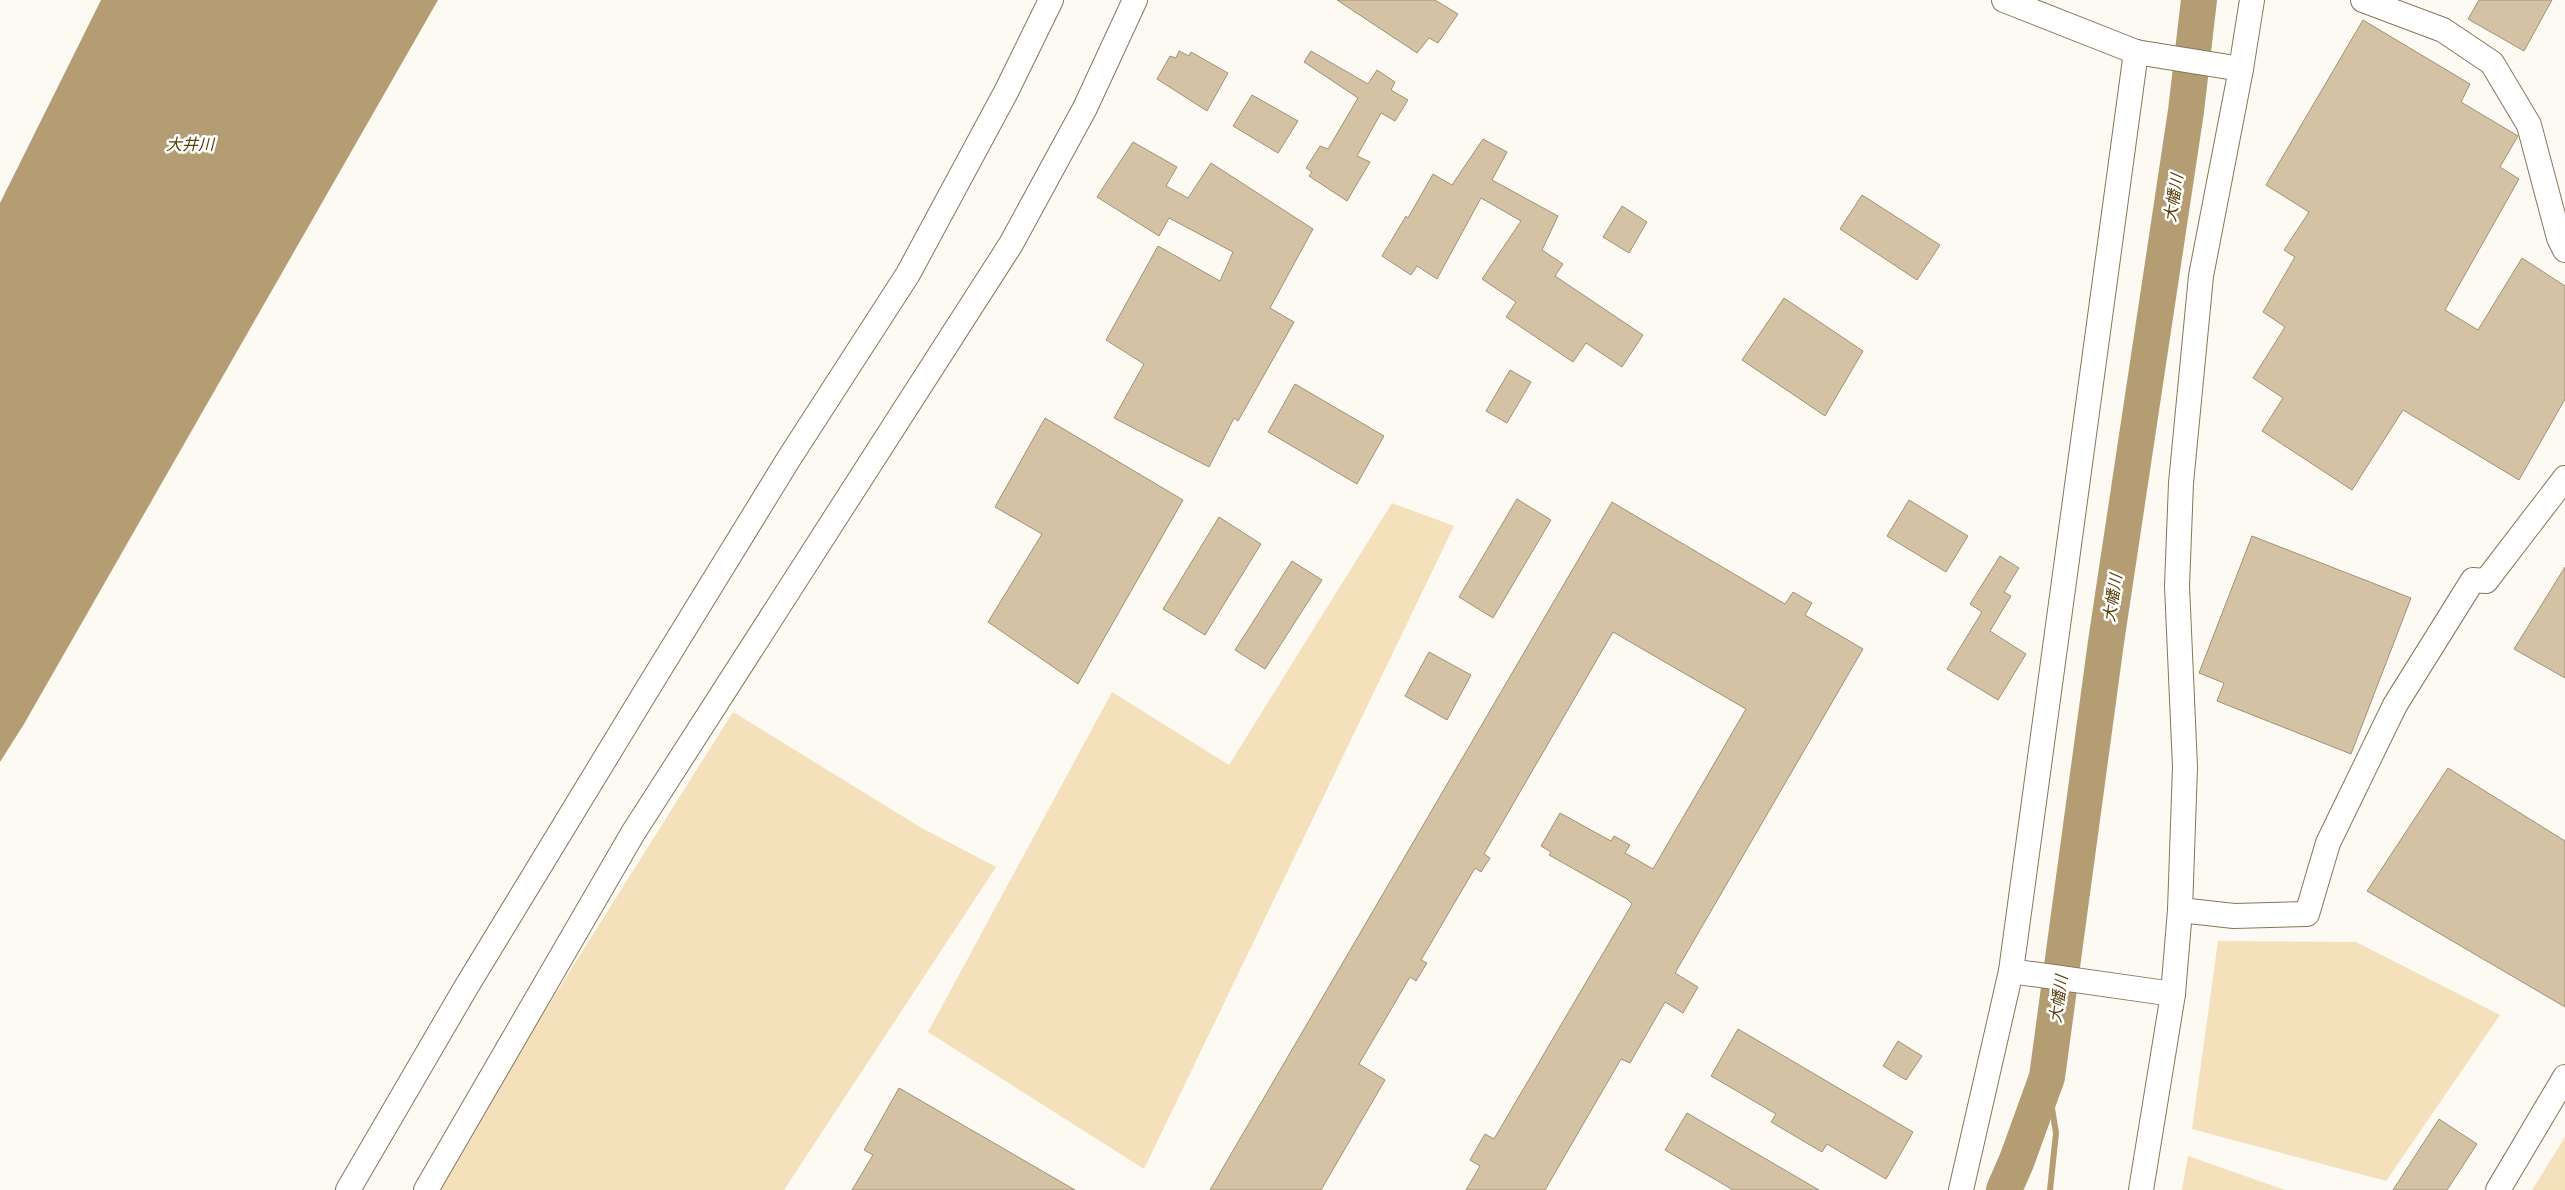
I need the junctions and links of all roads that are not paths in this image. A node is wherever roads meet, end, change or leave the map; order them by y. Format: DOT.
graph roads {
  1 [pos="1051,0"];
  2 [pos="1135,0"];
  3 [pos="2004,0"];
  4 [pos="2252,0"];
  5 [pos="2363,0"];
  6 [pos="2136,52"];
  7 [pos="2231,67"];
  8 [pos="2565,250"];
  9 [pos="2565,478"];
  10 [pos="2180,910"];
  11 [pos="2011,971"];
  12 [pos="2173,994"];
  13 [pos="2565,1077"];
  14 [pos="348,1190"];
  15 [pos="426,1190"];
  16 [pos="1961,1190"];
  17 [pos="2141,1190"];
  18 [pos="2498,1190"];
  1 -- 14 [label="street"];
  2 -- 15 [label="street"];
  3 -- 6 [label="street"];
  4 -- 7 [label="street"];
  5 -- 8 [label="street"];
  6 -- 7 [label="street"];
  6 -- 11 [label="street"];
  7 -- 10 [label="street"];
  9 -- 10 [label="street"];
  10 -- 12 [label="street"];
  11 -- 12 [label="street"];
  11 -- 16 [label="street"];
  12 -- 17 [label="street"];
  13 -- 18 [label="street"];
}
